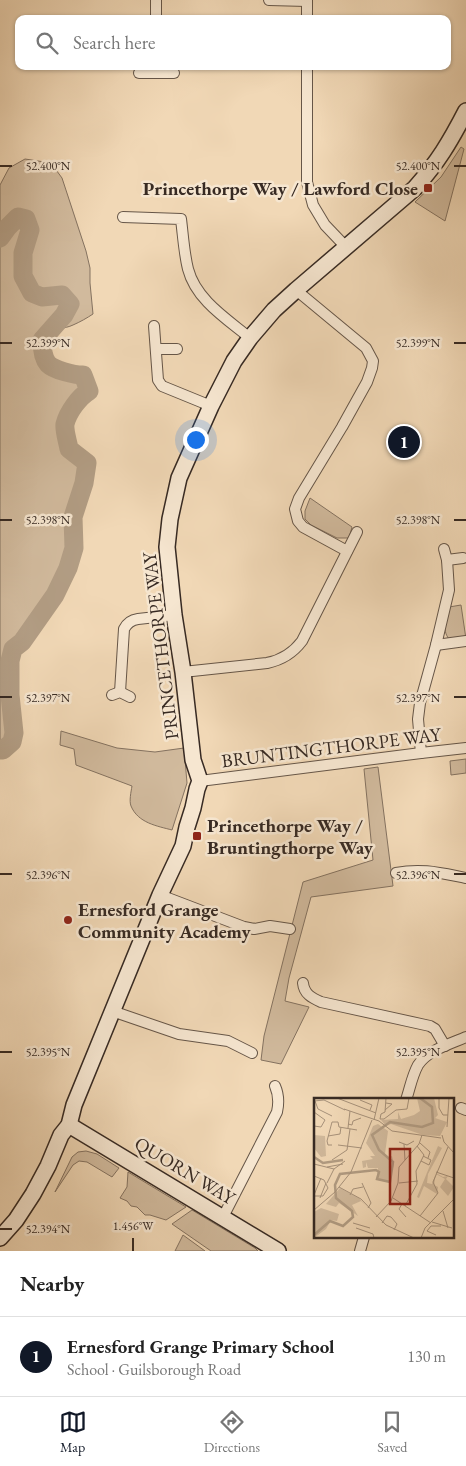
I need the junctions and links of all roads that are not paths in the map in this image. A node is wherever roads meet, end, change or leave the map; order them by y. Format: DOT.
graph roads {
  1 [pos="156,0"];
  2 [pos="269,0"];
  3 [pos="307,1"];
  4 [pos="156,15"];
  5 [pos="307,15"];
  6 [pos="155,70"];
  7 [pos="307,70"];
  8 [pos="139,73"];
  9 [pos="174,73"];
  10 [pos="466,111"];
  11 [pos="123,217"];
  12 [pos="345,246"];
  13 [pos="296,290"];
  14 [pos="154,326"];
  15 [pos="250,338"];
  16 [pos="156,349"];
  17 [pos="177,349"];
  18 [pos="211,406"];
  19 [pos="357,532"];
  20 [pos="444,549"];
  21 [pos="347,552"];
  22 [pos="463,558"];
  23 [pos="447,560"];
  24 [pos="174,615"];
  25 [pos="466,641"];
  26 [pos="436,645"];
  27 [pos="183,672"];
  28 [pos="130,696"];
  29 [pos="466,748"];
  30 [pos="421,752"];
  31 [pos="200,780"];
  32 [pos="396,873"];
  33 [pos="466,878"];
  34 [pos="160,895"];
  35 [pos="290,929"];
  36 [pos="303,983"];
  37 [pos="112,1011"];
  38 [pos="466,1037"];
  39 [pos="445,1046"];
  40 [pos="252,1053"];
  41 [pos="275,1086"];
  42 [pos="407,1098"];
  43 [pos="69,1125"];
  44 [pos="223,1217"];
  45 [pos="0,1238"];
  46 [pos="364,1238"];
  47 [pos="277,1251"];
  48 [pos="360,1251"];
  1 -- 4 [label="street"];
  2 -- 3 [label="street"];
  3 -- 5 [label="street"];
  6 -- 8 [label="street"];
  6 -- 9 [label="street"];
  7 -- 12 [label="street"];
  10 -- 12 [label="street, PRINCETHORPE WAY"];
  11 -- 15 [label="street"];
  12 -- 13 [label="street, PRINCETHORPE WAY"];
  13 -- 15 [label="street, PRINCETHORPE WAY"];
  13 -- 21 [label="street"];
  14 -- 16 [label="street"];
  15 -- 18 [label="street, PRINCETHORPE WAY"];
  16 -- 17 [label="street"];
  16 -- 18 [label="street"];
  18 -- 24 [label="street, PRINCETHORPE WAY"];
  19 -- 21 [label="street"];
  20 -- 23 [label="street"];
  21 -- 27 [label="street"];
  22 -- 23 [label="street"];
  23 -- 26 [label="street"];
  24 -- 27 [label="street, PRINCETHORPE WAY"];
  24 -- 28 [label="street"];
  25 -- 26 [label="street"];
  26 -- 30 [label="street"];
  27 -- 31 [label="street, PRINCETHORPE WAY"];
  29 -- 30 [label="street, BRUNTINGTHORPE WAY"];
  30 -- 31 [label="street, BRUNTINGTHORPE WAY"];
  31 -- 34 [label="street"];
  32 -- 33 [label="street"];
  34 -- 35 [label="street"];
  34 -- 37 [label="street"];
  36 -- 39 [label="street"];
  37 -- 40 [label="street"];
  37 -- 43 [label="street"];
  38 -- 39 [label="street"];
  39 -- 42 [label="street"];
  41 -- 44 [label="street"];
  43 -- 44 [label="street, QUORN WAY"];
  43 -- 45 [label="street"];
  44 -- 47 [label="street, QUORN WAY"];
  46 -- 48 [label="street"];
}
